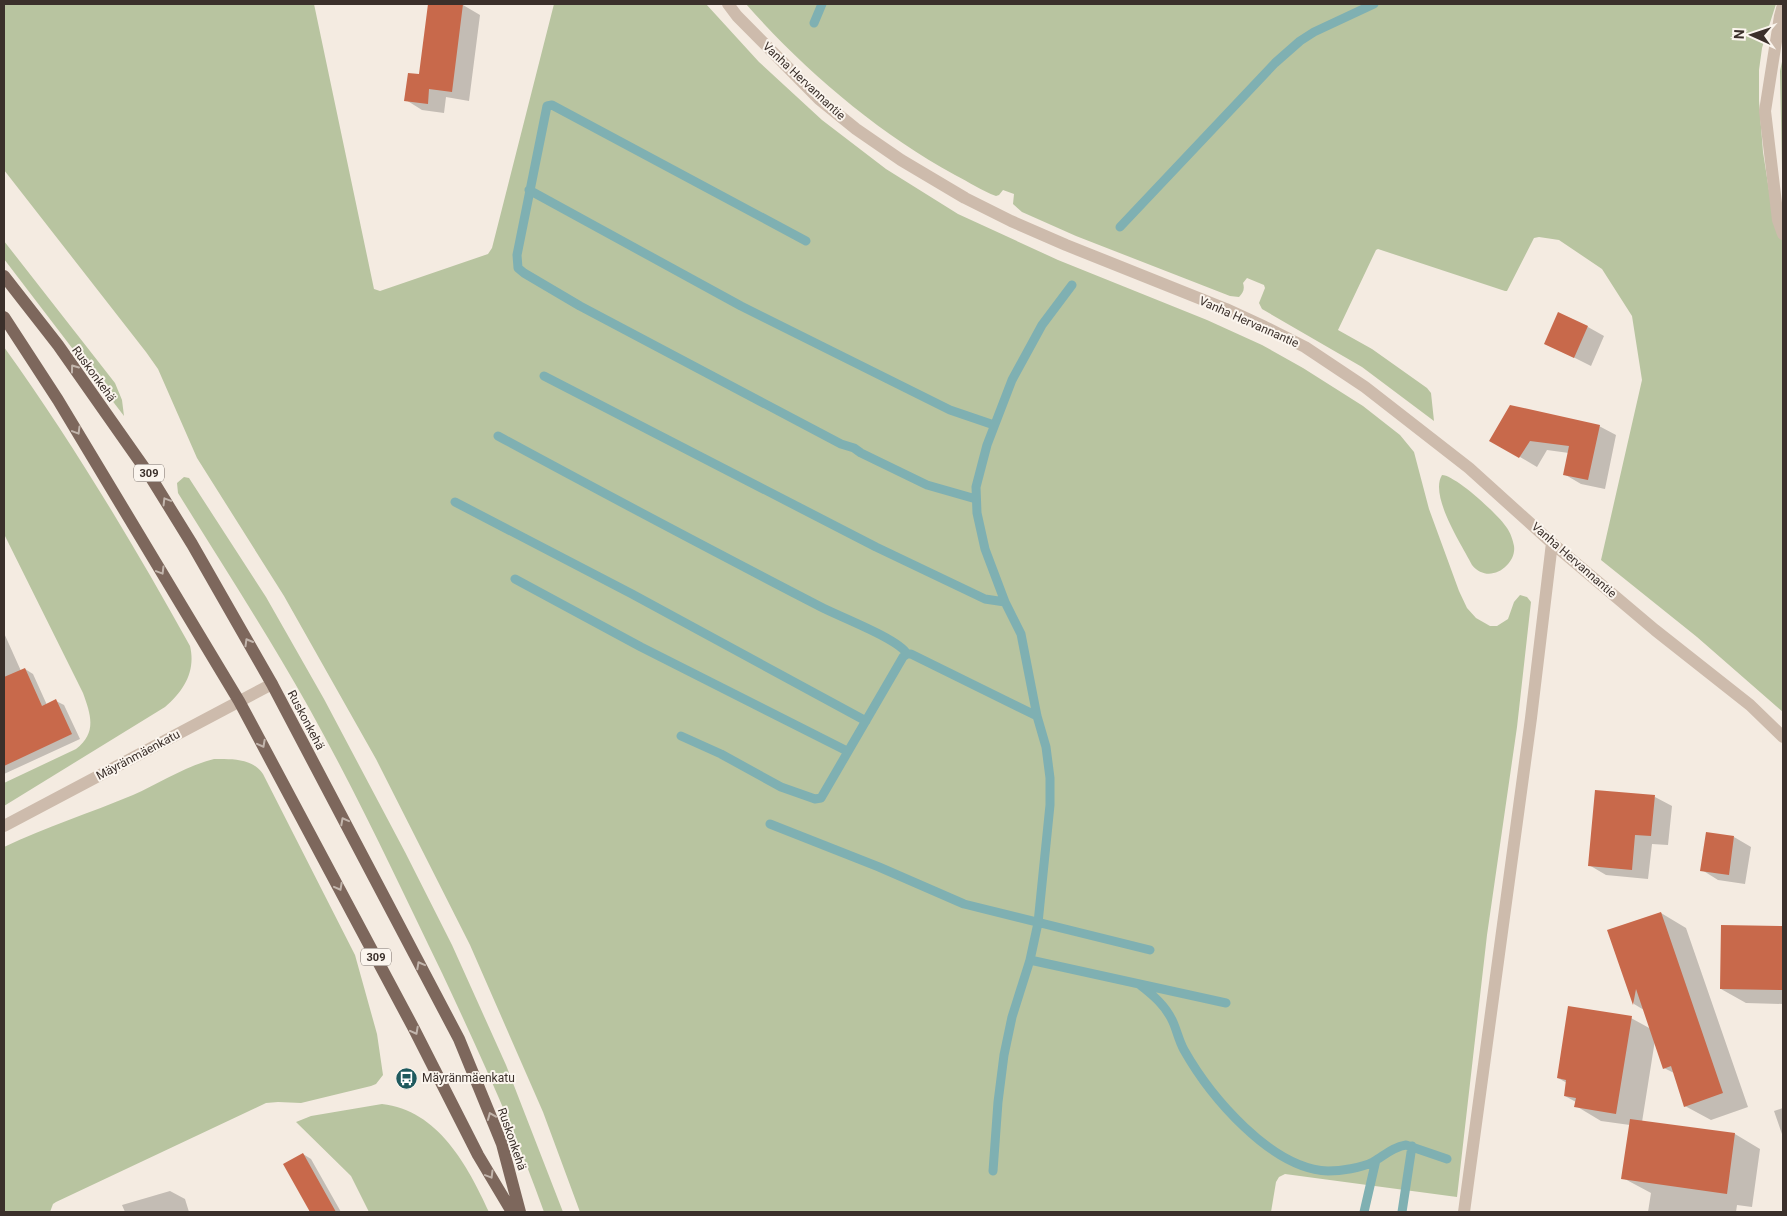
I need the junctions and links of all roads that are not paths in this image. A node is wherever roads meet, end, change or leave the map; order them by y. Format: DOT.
graph roads {
  1 [pos="728,4"];
  2 [pos="1783,4"];
  3 [pos="1783,234"];
  4 [pos="4,276"];
  5 [pos="4,317"];
  6 [pos="1552,543"];
  7 [pos="272,684"];
  8 [pos="239,701"];
  9 [pos="1783,737"];
  10 [pos="4,826"];
  11 [pos="512,1212"];
  12 [pos="520,1212"];
  13 [pos="1464,1212"];
  1 -- 6 [label="street, Vanha Hervannantie"];
  2 -- 3 [label="street"];
  7 -- 4 [label="main road, Ruskonkehä / 309, one-way"];
  5 -- 8 [label="main road, 309, one-way"];
  6 -- 9 [label="street, Vanha Hervannantie"];
  6 -- 13 [label="street"];
  7 -- 8 [label="street, Mäyränmäenkatu"];
  12 -- 7 [label="main road, Ruskonkehä / 309, one-way"];
  8 -- 10 [label="street, Mäyränmäenkatu"];
  8 -- 11 [label="main road, 309, one-way"];
}
